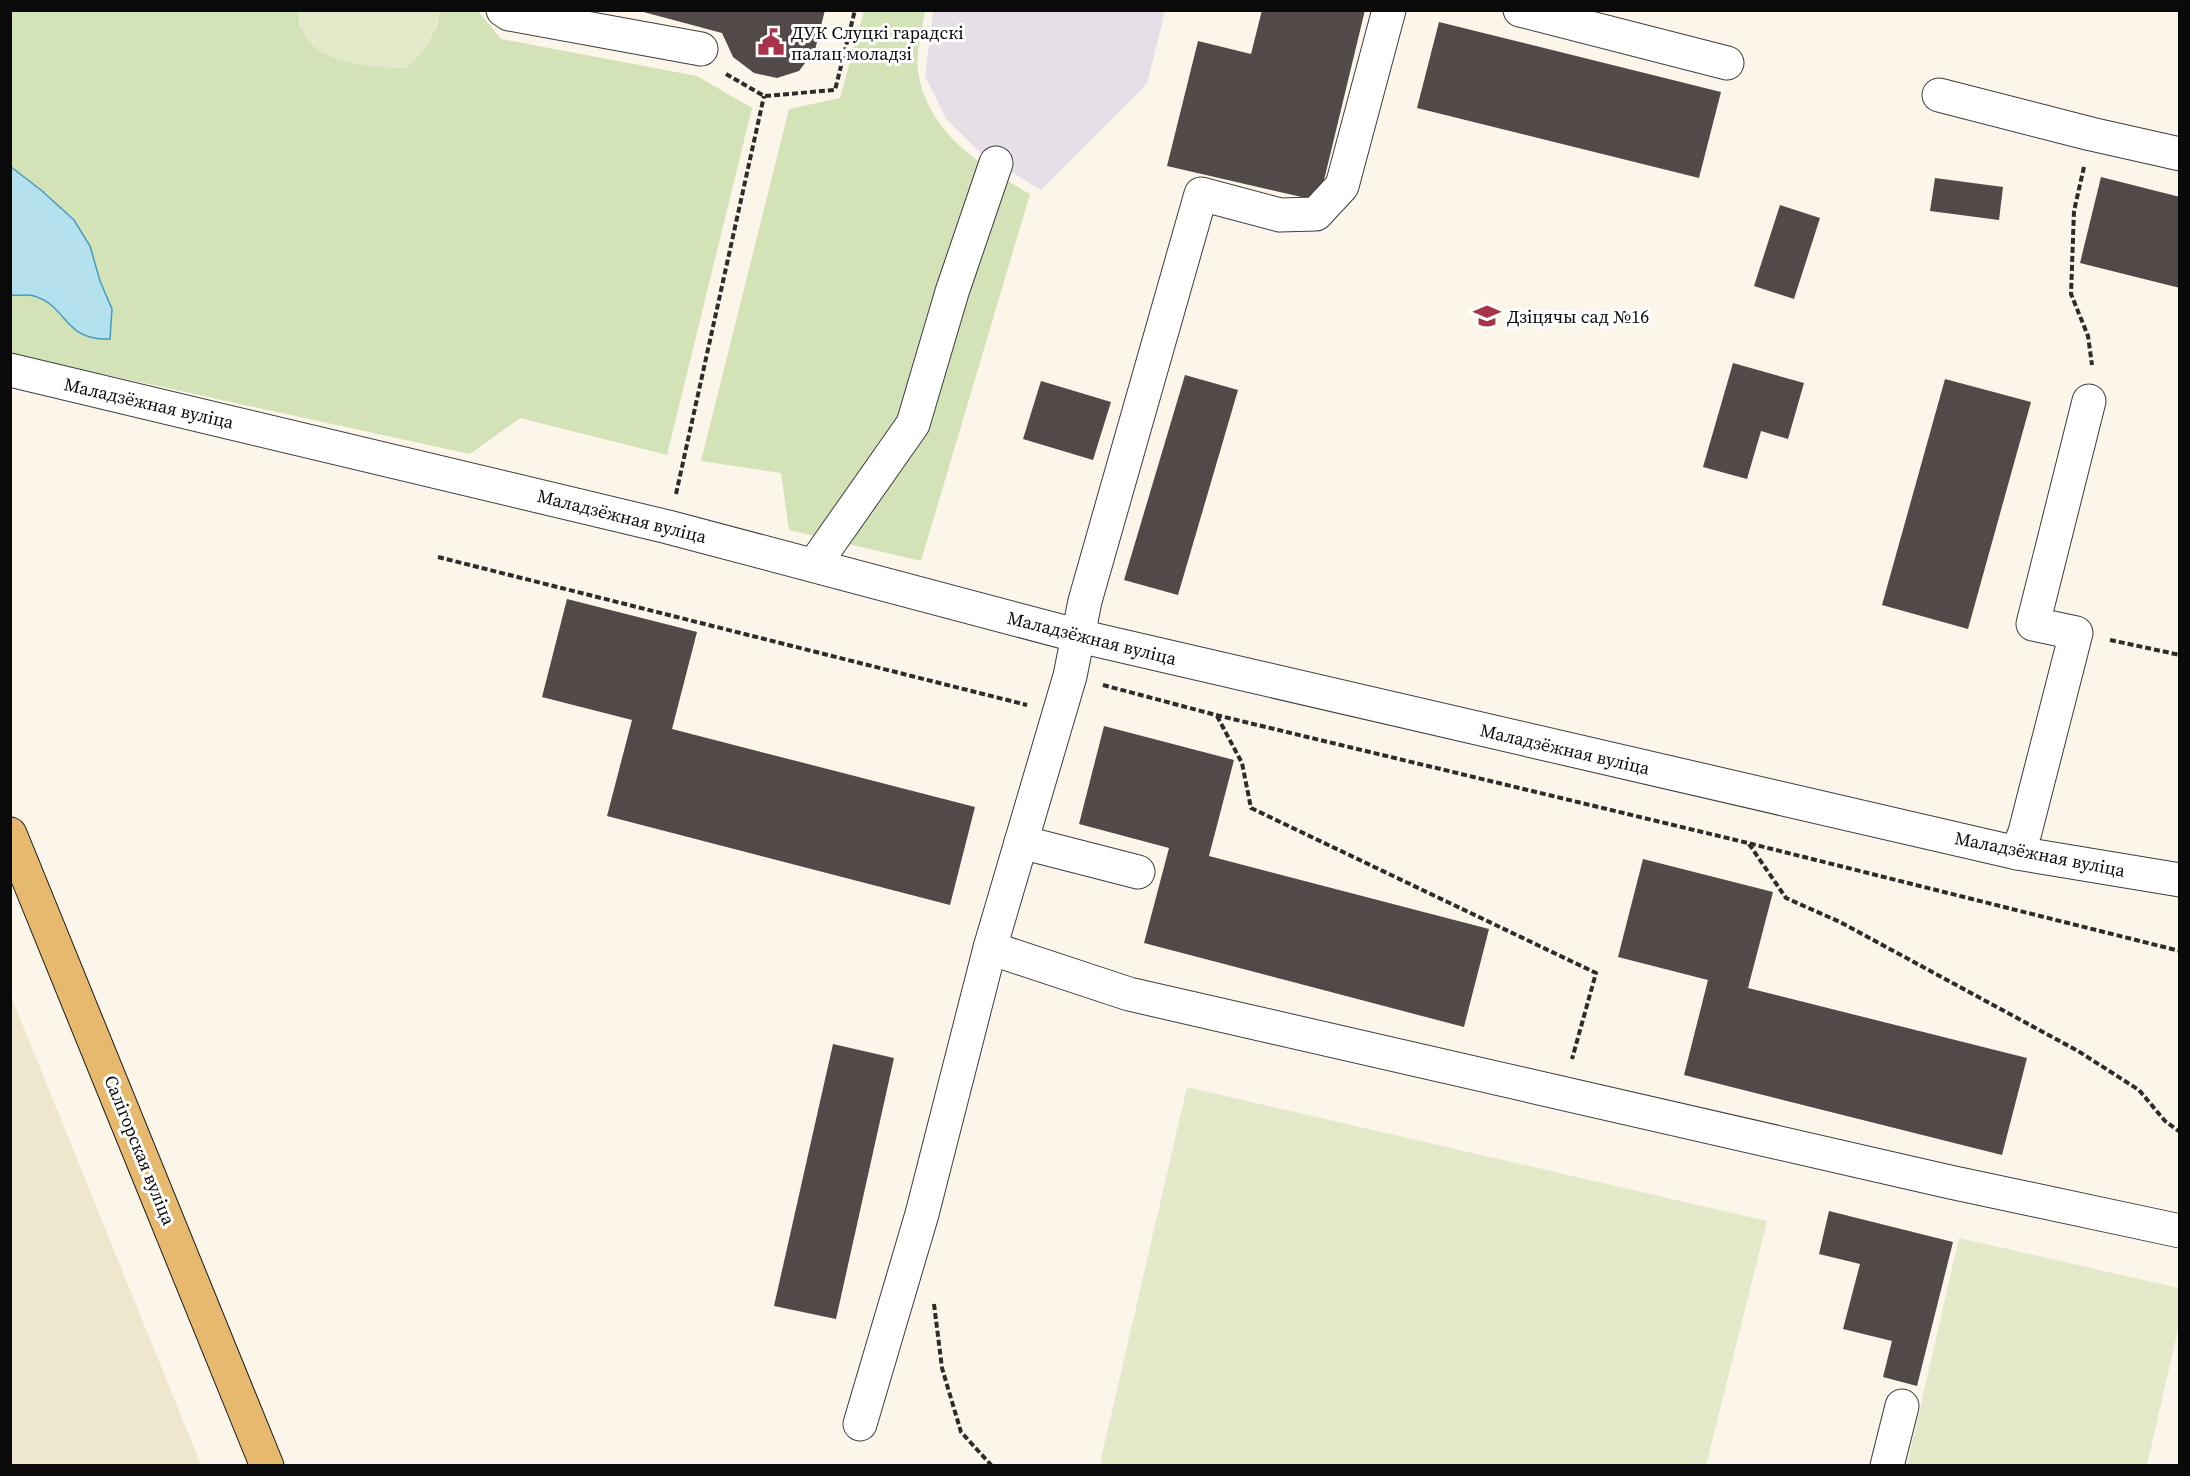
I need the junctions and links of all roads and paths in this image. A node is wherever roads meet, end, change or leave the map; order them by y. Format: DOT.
graph roads {
  1 [pos="503,10"];
  2 [pos="855,10"];
  3 [pos="1389,10"];
  4 [pos="1520,10"];
  5 [pos="701,49"];
  6 [pos="1727,63"];
  7 [pos="1939,94"];
  8 [pos="764,96"];
  9 [pos="2091,134"];
  10 [pos="2180,154"];
  11 [pos="996,163"];
  12 [pos="10,370"];
  13 [pos="2089,401"];
  14 [pos="668,527"];
  15 [pos="438,557"];
  16 [pos="814,565"];
  17 [pos="2076,633"];
  18 [pos="1079,636"];
  19 [pos="2180,655"];
  20 [pos="1070,676"];
  21 [pos="1059,713"];
  22 [pos="1216,716"];
  23 [pos="10,834"];
  24 [pos="1021,842"];
  25 [pos="1748,843"];
  26 [pos="2017,853"];
  27 [pos="1138,872"];
  28 [pos="2180,880"];
  29 [pos="990,948"];
  30 [pos="2180,951"];
  31 [pos="1562,1095"];
  32 [pos="2180,1132"];
  33 [pos="2180,1230"];
  34 [pos="933,1297"];
  35 [pos="1902,1406"];
  36 [pos="860,1424"];
  37 [pos="267,1466"];
  38 [pos="992,1466"];
  39 [pos="1887,1466"];
  1 -- 5 [label="street"];
  2 -- 8 [label="path"];
  3 -- 18 [label="street"];
  4 -- 6 [label="street"];
  5 -- 8 [label="path"];
  7 -- 9 [label="street"];
  8 -- 14 [label="path"];
  9 -- 10 [label="street"];
  9 -- 13 [label="path"];
  11 -- 16 [label="street"];
  12 -- 14 [label="street, Маладзёжная вуліца"];
  13 -- 17 [label="street"];
  14 -- 16 [label="street, Маладзёжная вуліца"];
  15 -- 21 [label="path"];
  16 -- 18 [label="street, Маладзёжная вуліца"];
  17 -- 19 [label="path"];
  17 -- 26 [label="street"];
  18 -- 20 [label="street"];
  18 -- 26 [label="street, Маладзёжная вуліца"];
  20 -- 21 [label="street"];
  20 -- 22 [label="path"];
  21 -- 24 [label="street"];
  22 -- 25 [label="path"];
  22 -- 31 [label="path"];
  23 -- 37 [label="main road, Салігорская вуліца"];
  24 -- 27 [label="street"];
  24 -- 29 [label="street"];
  25 -- 30 [label="path"];
  25 -- 32 [label="path"];
  26 -- 28 [label="street, Маладзёжная вуліца"];
  29 -- 31 [label="street"];
  29 -- 36 [label="street"];
  31 -- 33 [label="street"];
  34 -- 38 [label="path"];
  35 -- 39 [label="street"];
}
